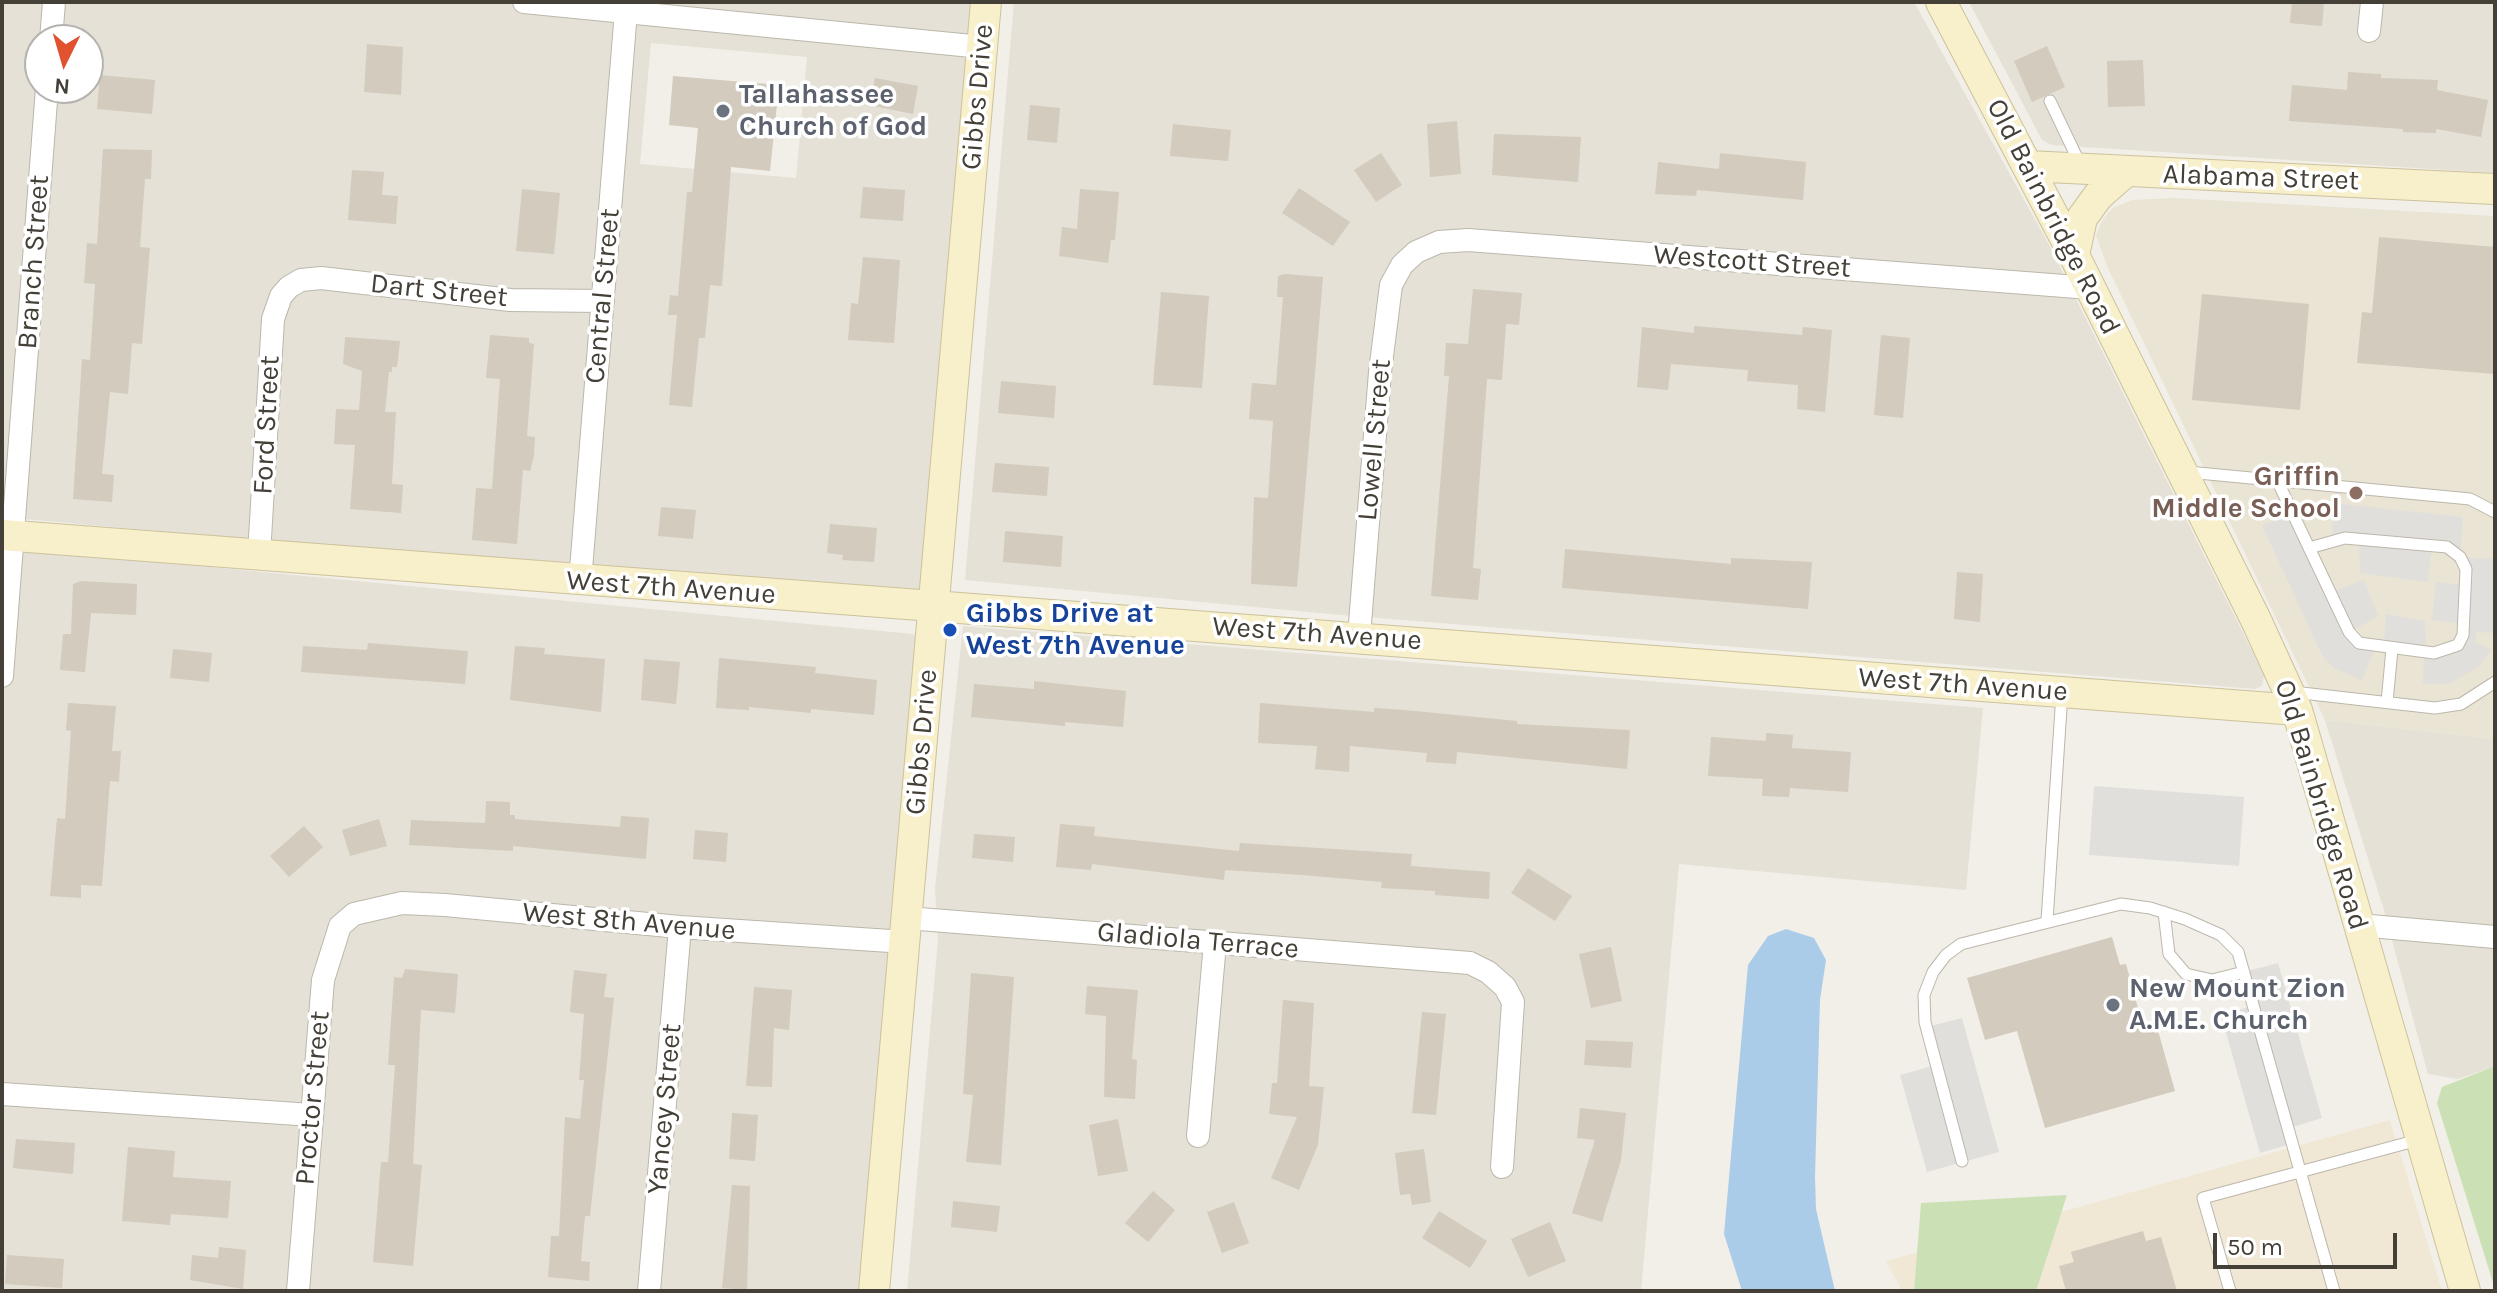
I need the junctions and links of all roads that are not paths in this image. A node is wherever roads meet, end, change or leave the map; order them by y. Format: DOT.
graph roads {
  1 [pos="54,2"];
  2 [pos="524,2"];
  3 [pos="986,2"];
  4 [pos="1941,2"];
  5 [pos="2372,2"];
  6 [pos="641,9"];
  7 [pos="52,24"];
  8 [pos="2369,31"];
  9 [pos="982,47"];
  10 [pos="2050,101"];
  11 [pos="46,104"];
  12 [pos="2028,166"];
  13 [pos="2083,170"];
  14 [pos="2124,173"];
  15 [pos="2495,189"];
  16 [pos="1416,252"];
  17 [pos="2074,255"];
  18 [pos="2090,288"];
  19 [pos="281,296"];
  20 [pos="603,301"];
  21 [pos="2182,471"];
  22 [pos="2277,480"];
  23 [pos="2495,512"];
  24 [pos="7,535"];
  25 [pos="2309,548"];
  26 [pos="259,555"];
  27 [pos="580,582"];
  28 [pos="934,607"];
  29 [pos="1359,636"];
  30 [pos="2392,649"];
  31 [pos="2,676"];
  32 [pos="2495,682"];
  33 [pos="2062,692"];
  34 [pos="2293,701"];
  35 [pos="2387,702"];
  36 [pos="2164,912"];
  37 [pos="354,914"];
  38 [pos="2047,921"];
  39 [pos="2359,925"];
  40 [pos="680,927"];
  41 [pos="906,930"];
  42 [pos="2495,937"];
  43 [pos="1215,943"];
  44 [pos="2244,972"];
  45 [pos="2,1094"];
  46 [pos="312,1115"];
  47 [pos="1198,1136"];
  48 [pos="2422,1139"];
  49 [pos="1962,1161"];
  50 [pos="1502,1167"];
  51 [pos="2303,1171"];
  52 [pos="298,1291"];
  53 [pos="649,1291"];
  54 [pos="874,1291"];
  55 [pos="2230,1291"];
  56 [pos="2334,1291"];
  57 [pos="2465,1291"];
  1 -- 7 [label="street"];
  2 -- 6 [label="street"];
  3 -- 9 [label="street, Gibbs Drive"];
  4 -- 12 [label="street, Old Bainbridge Road"];
  5 -- 8 [label="street"];
  6 -- 9 [label="street"];
  6 -- 20 [label="street, Central Street"];
  9 -- 28 [label="street, Gibbs Drive"];
  10 -- 13 [label="lane"];
  11 -- 24 [label="street, Branch Street"];
  12 -- 13 [label="street, Alabama Street"];
  12 -- 17 [label="street, Old Bainbridge Road"];
  13 -- 14 [label="street, Alabama Street"];
  14 -- 15 [label="street, Alabama Street"];
  14 -- 17 [label="street"];
  16 -- 18 [label="street, Westcott Street"];
  16 -- 29 [label="street, Lowell Street"];
  17 -- 18 [label="street, Old Bainbridge Road"];
  18 -- 21 [label="street, Old Bainbridge Road"];
  19 -- 20 [label="street, Dart Street"];
  19 -- 26 [label="street, Ford Street"];
  20 -- 27 [label="street, Central Street"];
  21 -- 22 [label="lane"];
  21 -- 34 [label="street, Old Bainbridge Road"];
  22 -- 23 [label="lane"];
  22 -- 25 [label="lane"];
  24 -- 26 [label="street, West 7th Avenue"];
  24 -- 31 [label="street, Branch Street"];
  25 -- 30 [label="lane"];
  25 -- 30 [label="lane"];
  26 -- 27 [label="street, West 7th Avenue"];
  27 -- 28 [label="street, West 7th Avenue"];
  28 -- 29 [label="street, West 7th Avenue"];
  28 -- 41 [label="street, Gibbs Drive"];
  29 -- 33 [label="street, West 7th Avenue"];
  30 -- 35 [label="lane"];
  32 -- 35 [label="lane"];
  33 -- 34 [label="street, West 7th Avenue"];
  33 -- 38 [label="lane"];
  34 -- 35 [label="lane"];
  34 -- 39 [label="street, Old Bainbridge Road"];
  36 -- 38 [label="lane"];
  36 -- 44 [label="lane"];
  36 -- 44 [label="lane"];
  37 -- 40 [label="street, West 8th Avenue"];
  37 -- 46 [label="street, Proctor Street"];
  38 -- 49 [label="lane"];
  39 -- 42 [label="street"];
  39 -- 48 [label="street, Old Bainbridge Road"];
  40 -- 41 [label="street, West 8th Avenue"];
  40 -- 53 [label="street, Yancey Street"];
  41 -- 43 [label="street, Gladiola Terrace"];
  41 -- 54 [label="street, Gibbs Drive"];
  43 -- 47 [label="street"];
  43 -- 50 [label="street, Gladiola Terrace"];
  44 -- 51 [label="lane"];
  45 -- 46 [label="street"];
  46 -- 52 [label="street, Proctor Street"];
  48 -- 51 [label="lane"];
  48 -- 57 [label="street, Old Bainbridge Road"];
  51 -- 55 [label="lane"];
  51 -- 56 [label="lane"];
}
